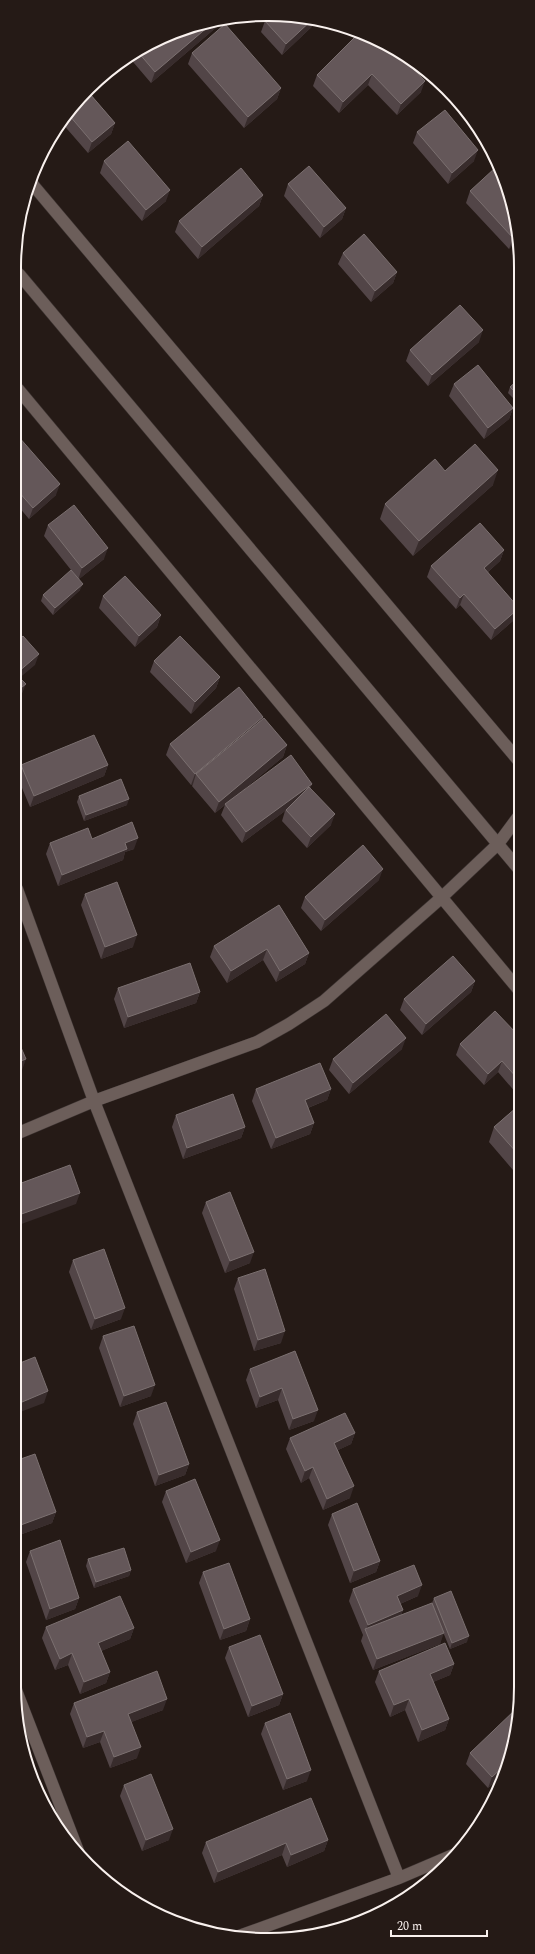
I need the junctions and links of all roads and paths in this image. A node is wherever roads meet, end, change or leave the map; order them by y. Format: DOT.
graph roads {
  1 [pos="34,187"];
  2 [pos="21,276"];
  3 [pos="21,393"];
  4 [pos="514,755"];
  5 [pos="514,822"];
  6 [pos="498,844"];
  7 [pos="514,863"];
  8 [pos="441,898"];
  9 [pos="21,900"];
  10 [pos="514,984"];
  11 [pos="94,1101"];
  12 [pos="21,1132"];
  13 [pos="22,1706"];
  14 [pos="73,1838"];
  15 [pos="445,1858"];
  16 [pos="400,1878"];
  17 [pos="250,1932"];
  1 -- 4 [label="street"];
  2 -- 6 [label="street"];
  3 -- 8 [label="street"];
  5 -- 6 [label="street"];
  6 -- 7 [label="street"];
  6 -- 8 [label="street"];
  8 -- 10 [label="street"];
  8 -- 11 [label="street"];
  9 -- 11 [label="street"];
  11 -- 12 [label="street"];
  11 -- 16 [label="street"];
  13 -- 14 [label="street"];
  15 -- 16 [label="street"];
  16 -- 17 [label="street"];
}
